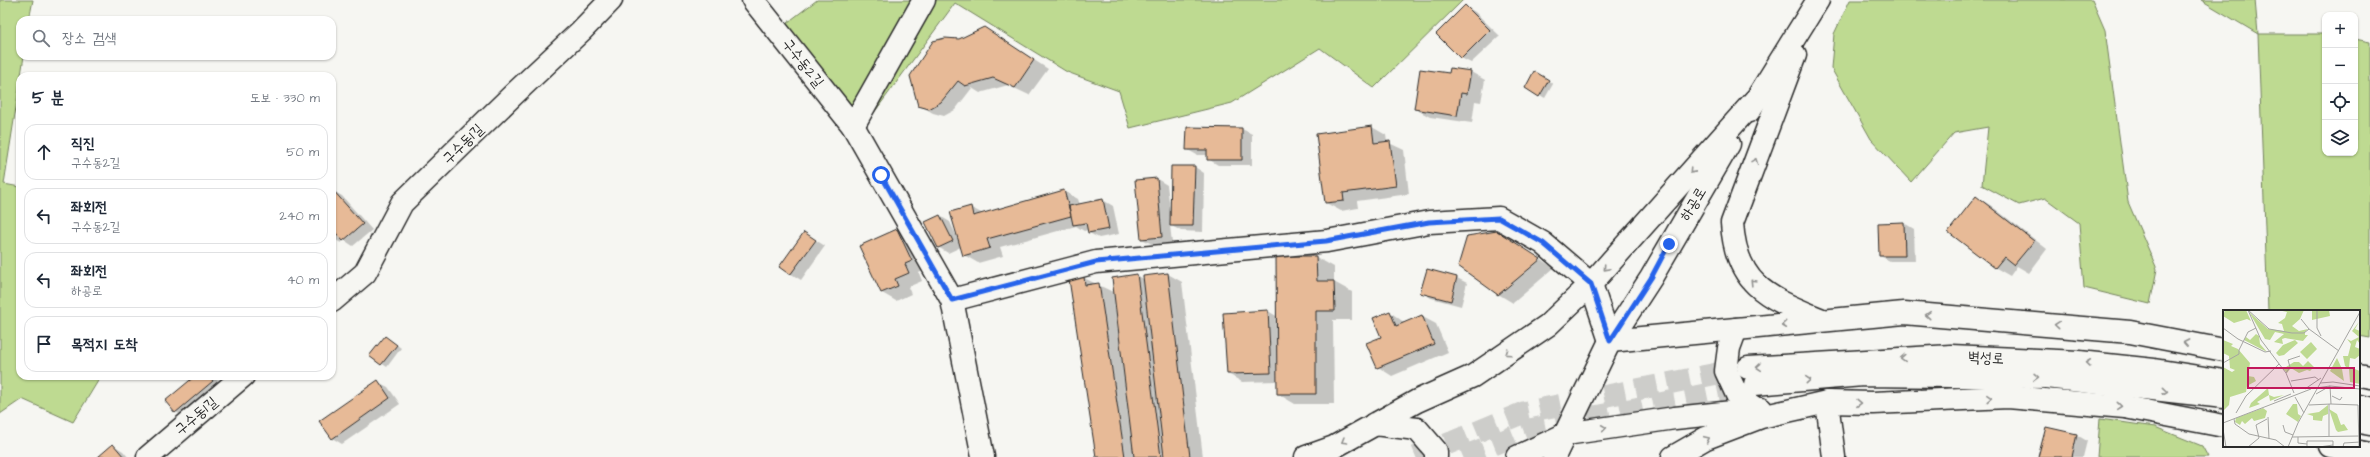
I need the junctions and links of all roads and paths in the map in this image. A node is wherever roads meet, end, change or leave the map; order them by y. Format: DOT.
graph roads {
  1 [pos="611,0"];
  2 [pos="753,0"];
  3 [pos="924,0"];
  4 [pos="1815,5"];
  5 [pos="1756,100"];
  6 [pos="853,126"];
  7 [pos="1591,284"];
  8 [pos="336,298"];
  9 [pos="952,300"];
  10 [pos="1823,321"];
  11 [pos="1736,329"];
  12 [pos="1610,341"];
  13 [pos="2223,350"];
  14 [pos="2360,375"];
  15 [pos="2370,377"];
  16 [pos="239,380"];
  17 [pos="2223,381"];
  18 [pos="2223,397"];
  19 [pos="1827,402"];
  20 [pos="2360,406"];
  21 [pos="2370,408"];
  22 [pos="1758,410"];
  23 [pos="2360,422"];
  24 [pos="1374,424"];
  25 [pos="2370,424"];
  26 [pos="2223,426"];
  27 [pos="1566,434"];
  28 [pos="2335,447"];
  29 [pos="2370,454"];
  30 [pos="148,457"];
  31 [pos="983,457"];
  32 [pos="1306,457"];
  33 [pos="1436,457"];
  34 [pos="1518,457"];
  35 [pos="1554,457"];
  36 [pos="1673,457"];
  37 [pos="1834,457"];
  1 -- 8 [label="main road, 구수동1길"];
  2 -- 6 [label="main road, 구수동2길"];
  3 -- 6 [label="main road"];
  4 -- 5 [label="main road, 하공로"];
  10 -- 4 [label="main road, one-way"];
  5 -- 7 [label="main road, one-way"];
  5 -- 12 [label="main road, 하공로"];
  6 -- 9 [label="main road, 구수동2길"];
  7 -- 9 [label="main road"];
  7 -- 12 [label="main road"];
  7 -- 24 [label="main road, one-way"];
  9 -- 31 [label="main road, 구수동2길"];
  10 -- 11 [label="main road, one-way"];
  13 -- 10 [label="main road, one-way"];
  11 -- 12 [label="main road"];
  11 -- 22 [label="main road"];
  12 -- 27 [label="main road, 하공로"];
  14 -- 15 [label="main road"];
  16 -- 30 [label="main road, 구수동1길"];
  17 -- 18 [label="main road, 벽성로, one-way"];
  19 -- 22 [label="main road"];
  19 -- 26 [label="main road, one-way"];
  36 -- 19 [label="main road, one-way"];
  19 -- 37 [label="main road"];
  20 -- 21 [label="main road"];
  27 -- 22 [label="main road, one-way"];
  23 -- 25 [label="main road"];
  24 -- 32 [label="main road, one-way"];
  24 -- 33 [label="main road"];
  27 -- 34 [label="main road"];
  27 -- 35 [label="main road, 하공로"];
  28 -- 29 [label="main road"];
}
